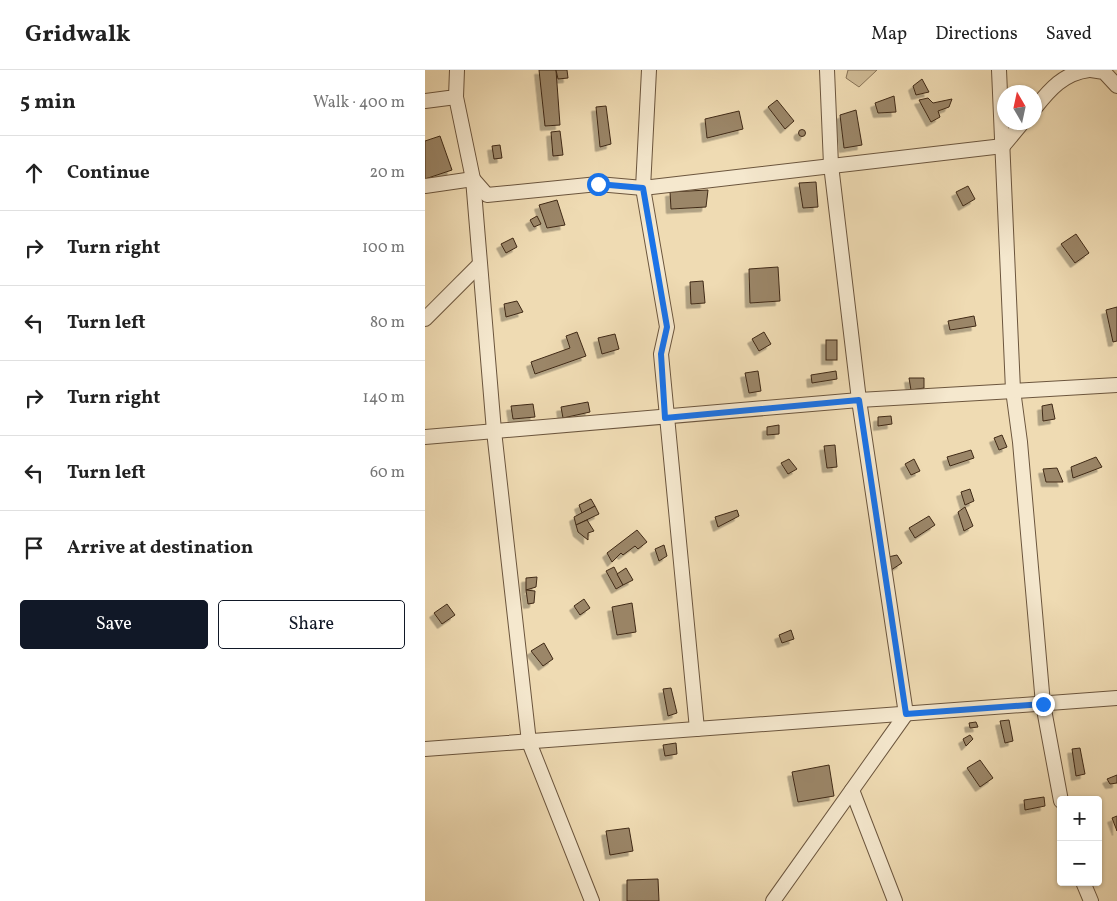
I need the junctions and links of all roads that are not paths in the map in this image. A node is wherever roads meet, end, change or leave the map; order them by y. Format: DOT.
graph roads {
  1 [pos="457,70"];
  2 [pos="649,70"];
  3 [pos="827,70"];
  4 [pos="999,70"];
  5 [pos="1098,71"];
  6 [pos="1117,86"];
  7 [pos="456,97"];
  8 [pos="1042,100"];
  9 [pos="425,101"];
  10 [pos="1016,130"];
  11 [pos="1003,146"];
  12 [pos="831,165"];
  13 [pos="473,179"];
  14 [pos="425,186"];
  15 [pos="643,188"];
  16 [pos="479,266"];
  17 [pos="425,319"];
  18 [pos="1117,384"];
  19 [pos="1013,390"];
  20 [pos="859,400"];
  21 [pos="665,418"];
  22 [pos="494,431"];
  23 [pos="425,437"];
  24 [pos="1117,698"];
  25 [pos="1043,704"];
  26 [pos="906,714"];
  27 [pos="697,729"];
  28 [pos="529,742"];
  29 [pos="425,749"];
  30 [pos="852,790"];
  31 [pos="1060,796"];
  32 [pos="1085,886"];
  33 [pos="592,901"];
  34 [pos="773,901"];
  35 [pos="895,901"];
  36 [pos="1091,901"];
  1 -- 7 [label="street"];
  2 -- 15 [label="street"];
  3 -- 12 [label="street"];
  4 -- 11 [label="street"];
  5 -- 6 [label="street"];
  5 -- 8 [label="street"];
  7 -- 9 [label="street"];
  7 -- 13 [label="street"];
  10 -- 11 [label="street"];
  11 -- 12 [label="street"];
  11 -- 19 [label="street"];
  12 -- 15 [label="street"];
  12 -- 20 [label="street"];
  13 -- 14 [label="street"];
  13 -- 15 [label="street"];
  13 -- 16 [label="street"];
  15 -- 21 [label="street"];
  16 -- 17 [label="street"];
  16 -- 22 [label="street"];
  18 -- 19 [label="street"];
  19 -- 20 [label="street"];
  19 -- 25 [label="street"];
  20 -- 21 [label="street"];
  20 -- 26 [label="street"];
  21 -- 22 [label="street"];
  21 -- 27 [label="street"];
  22 -- 23 [label="street"];
  22 -- 28 [label="street"];
  24 -- 25 [label="street"];
  25 -- 26 [label="street"];
  25 -- 31 [label="street"];
  26 -- 27 [label="street"];
  26 -- 30 [label="street"];
  27 -- 28 [label="street"];
  28 -- 29 [label="street"];
  28 -- 33 [label="street"];
  30 -- 34 [label="street"];
  30 -- 35 [label="street"];
  32 -- 36 [label="street"];
}
